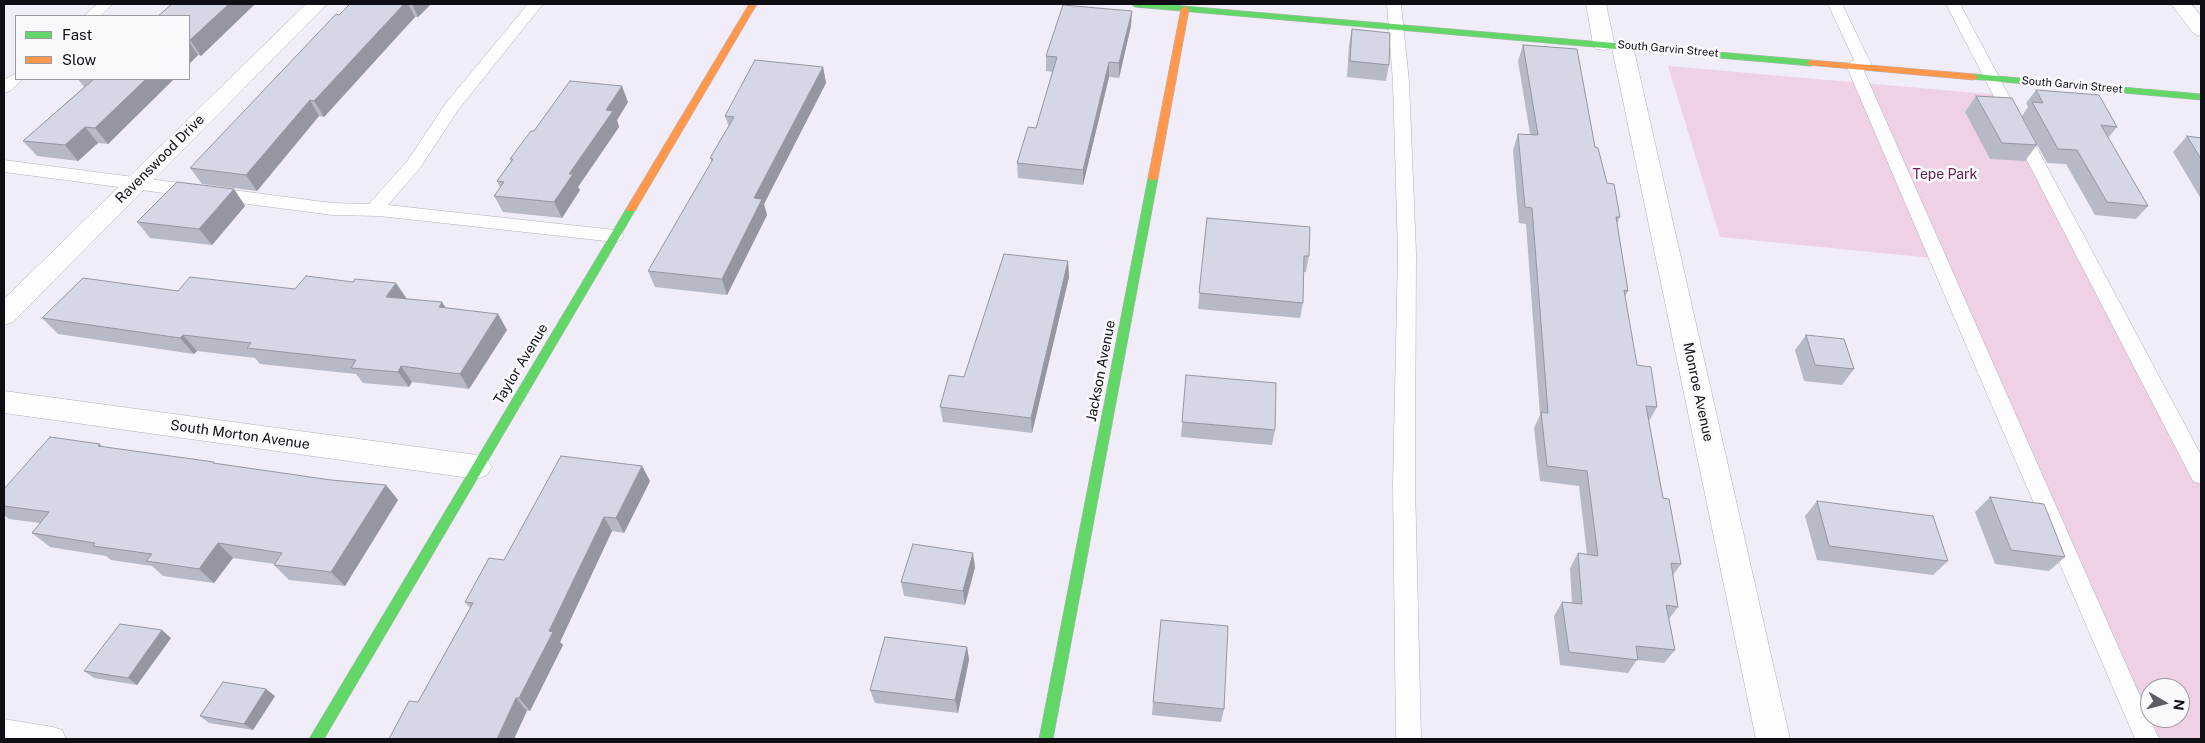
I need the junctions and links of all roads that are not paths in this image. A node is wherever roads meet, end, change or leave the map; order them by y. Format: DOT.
graph roads {
  1 [pos="106,4"];
  2 [pos="317,4"];
  3 [pos="536,4"];
  4 [pos="753,4"];
  5 [pos="1135,4"];
  6 [pos="1394,4"];
  7 [pos="1596,4"];
  8 [pos="1835,4"];
  9 [pos="1953,4"];
  10 [pos="2181,4"];
  11 [pos="1185,8"];
  12 [pos="1240,8"];
  13 [pos="92,15"];
  14 [pos="1395,27"];
  15 [pos="2201,30"];
  16 [pos="1613,45"];
  17 [pos="1859,66"];
  18 [pos="1992,78"];
  19 [pos="15,79"];
  20 [pos="4,88"];
  21 [pos="2201,97"];
  22 [pos="4,166"];
  23 [pos="137,183"];
  24 [pos="374,210"];
  25 [pos="615,236"];
  26 [pos="4,315"];
  27 [pos="4,402"];
  28 [pos="477,468"];
  29 [pos="2201,475"];
  30 [pos="4,731"];
  31 [pos="53,739"];
  32 [pos="316,739"];
  33 [pos="1046,739"];
  34 [pos="1409,739"];
  35 [pos="1773,739"];
  36 [pos="2147,739"];
  1 -- 13 [label="lane"];
  2 -- 23 [label="street, Ravenswood Drive"];
  3 -- 24 [label="lane"];
  4 -- 25 [label="street, Taylor Avenue"];
  5 -- 11 [label="street, South Garvin Street"];
  6 -- 14 [label="lane"];
  7 -- 16 [label="street, Monroe Avenue"];
  8 -- 17 [label="lane"];
  9 -- 18 [label="lane"];
  10 -- 15 [label="street"];
  11 -- 12 [label="street, South Garvin Street"];
  11 -- 33 [label="street, Jackson Avenue"];
  12 -- 14 [label="street, South Garvin Street"];
  14 -- 16 [label="street, South Garvin Street"];
  14 -- 34 [label="lane"];
  16 -- 17 [label="street, South Garvin Street"];
  16 -- 35 [label="street, Monroe Avenue"];
  17 -- 18 [label="street, South Garvin Street"];
  17 -- 36 [label="lane"];
  18 -- 21 [label="street, South Garvin Street"];
  18 -- 29 [label="lane"];
  19 -- 20 [label="lane"];
  22 -- 23 [label="lane"];
  23 -- 24 [label="lane"];
  23 -- 26 [label="street, Ravenswood Drive"];
  24 -- 25 [label="lane"];
  25 -- 28 [label="street, Taylor Avenue"];
  27 -- 28 [label="street, South Morton Avenue"];
  28 -- 32 [label="street, Taylor Avenue"];
  30 -- 31 [label="lane"];
}
